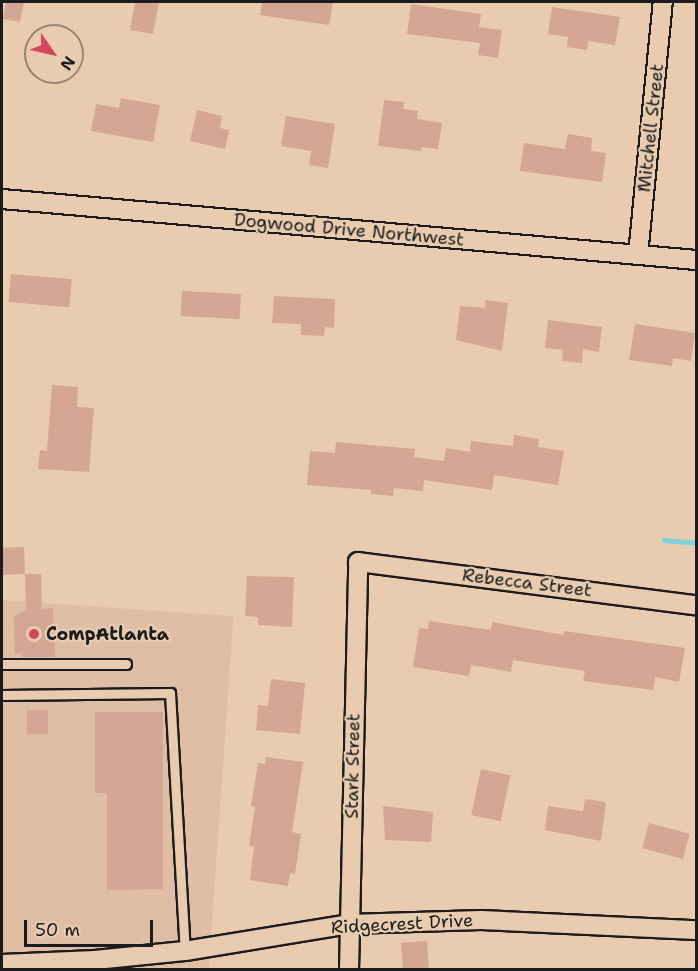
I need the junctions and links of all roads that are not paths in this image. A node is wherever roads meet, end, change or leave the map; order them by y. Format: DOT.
graph roads {
  1 [pos="663,2"];
  2 [pos="2,199"];
  3 [pos="638,255"];
  4 [pos="696,260"];
  5 [pos="358,562"];
  6 [pos="696,605"];
  7 [pos="2,664"];
  8 [pos="126,664"];
  9 [pos="2,695"];
  10 [pos="349,924"];
  11 [pos="696,930"];
  12 [pos="185,951"];
  13 [pos="2,964"];
  14 [pos="349,969"];
  1 -- 3 [label="street, Mitchell Street"];
  2 -- 3 [label="street, Dogwood Drive Northwest"];
  3 -- 4 [label="street, Dogwood Drive Northwest"];
  5 -- 6 [label="street, Rebecca Street"];
  5 -- 10 [label="street, Stark Street"];
  7 -- 8 [label="lane"];
  9 -- 12 [label="lane"];
  10 -- 11 [label="street, Ridgecrest Drive"];
  10 -- 12 [label="street, Ridgecrest Drive"];
  10 -- 14 [label="street, Stark Street"];
  12 -- 13 [label="street, Ridgecrest Drive"];
}
